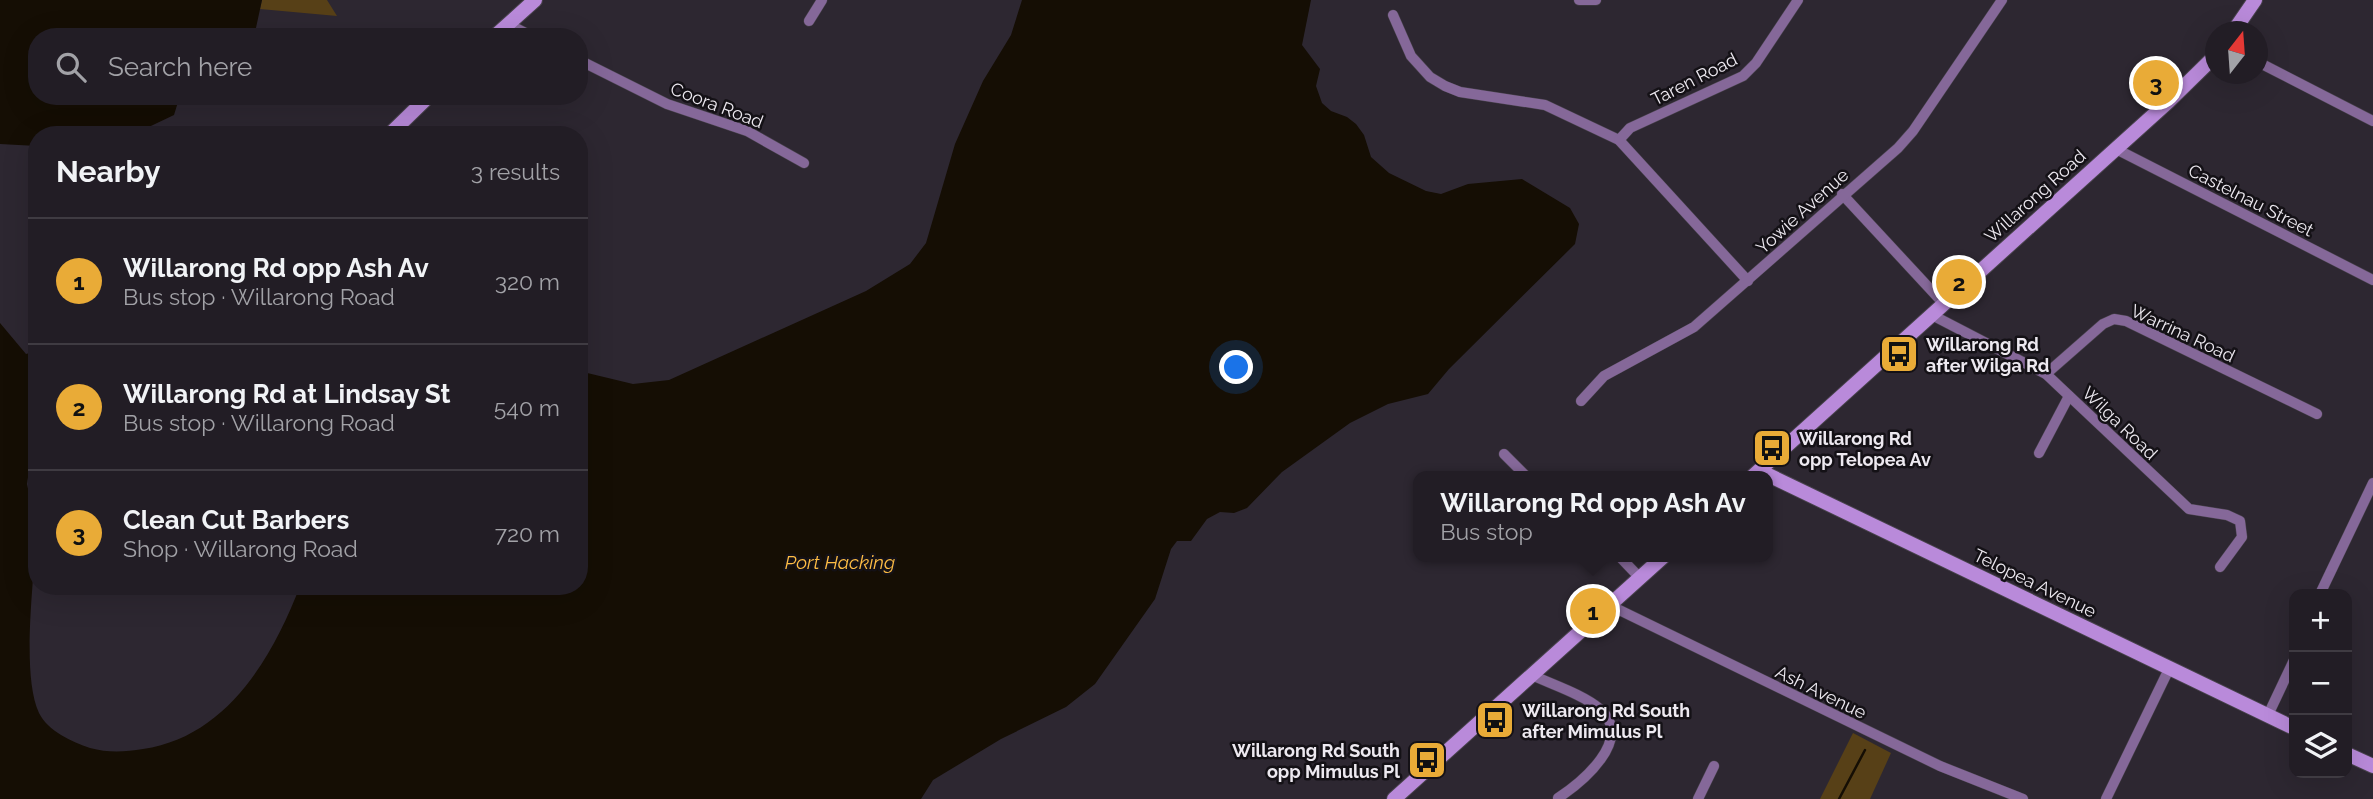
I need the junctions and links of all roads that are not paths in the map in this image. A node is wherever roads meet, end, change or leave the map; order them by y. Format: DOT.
graph roads {
  1 [pos="534,0"];
  2 [pos="822,0"];
  3 [pos="1579,0"];
  4 [pos="1596,0"];
  5 [pos="1798,0"];
  6 [pos="2002,0"];
  7 [pos="2255,0"];
  8 [pos="1393,15"];
  9 [pos="809,21"];
  10 [pos="2241,21"];
  11 [pos="508,24"];
  12 [pos="504,28"];
  13 [pos="516,28"];
  14 [pos="588,64"];
  15 [pos="2205,65"];
  16 [pos="2268,67"];
  17 [pos="420,105"];
  18 [pos="2373,121"];
  19 [pos="398,126"];
  20 [pos="1619,140"];
  21 [pos="2116,149"];
  22 [pos="804,163"];
  23 [pos="1842,194"];
  24 [pos="2373,280"];
  25 [pos="1748,281"];
  26 [pos="1944,304"];
  27 [pos="1932,315"];
  28 [pos="2046,374"];
  29 [pos="2069,396"];
  30 [pos="1581,401"];
  31 [pos="2317,414"];
  32 [pos="2039,453"];
  33 [pos="1504,454"];
  34 [pos="1521,471"];
  35 [pos="1758,471"];
  36 [pos="1773,481"];
  37 [pos="2373,483"];
  38 [pos="1625,562"];
  39 [pos="1658,562"];
  40 [pos="2220,566"];
  41 [pos="1640,578"];
  42 [pos="2322,589"];
  43 [pos="1609,606"];
  44 [pos="2169,669"];
  45 [pos="2289,671"];
  46 [pos="1532,675"];
  47 [pos="2268,715"];
  48 [pos="2289,726"];
  49 [pos="2352,756"];
  50 [pos="1714,766"];
  51 [pos="2373,766"];
  52 [pos="1558,798"];
  53 [pos="1394,799"];
  54 [pos="1698,799"];
  55 [pos="2023,799"];
  56 [pos="2106,799"];
  1 -- 11 [label="street"];
  2 -- 9 [label="street"];
  3 -- 4 [label="street"];
  5 -- 20 [label="street, Taren Road"];
  6 -- 23 [label="street, Yowie Avenue"];
  7 -- 10 [label="street"];
  8 -- 20 [label="street"];
  11 -- 12 [label="street"];
  11 -- 13 [label="street"];
  14 -- 22 [label="street, Coora Road"];
  15 -- 21 [label="street, Willarong Road"];
  16 -- 18 [label="street"];
  17 -- 19 [label="street"];
  20 -- 25 [label="street"];
  21 -- 24 [label="street, Castelnau Street"];
  21 -- 26 [label="street, Willarong Road"];
  23 -- 25 [label="street, Yowie Avenue"];
  23 -- 26 [label="street"];
  25 -- 30 [label="street, Yowie Avenue"];
  26 -- 27 [label="street, Willarong Road"];
  27 -- 28 [label="street, Wilga Road"];
  27 -- 35 [label="street, Willarong Road"];
  28 -- 29 [label="street, Wilga Road"];
  28 -- 31 [label="street, Warrina Road"];
  29 -- 32 [label="street"];
  29 -- 40 [label="street, Wilga Road"];
  33 -- 34 [label="street"];
  36 -- 44 [label="street, Telopea Avenue"];
  37 -- 42 [label="street"];
  38 -- 41 [label="street"];
  39 -- 41 [label="street"];
  41 -- 43 [label="street"];
  43 -- 46 [label="street"];
  43 -- 55 [label="street, Ash Avenue"];
  44 -- 47 [label="street, Telopea Avenue"];
  44 -- 56 [label="street"];
  45 -- 47 [label="street"];
  46 -- 52 [label="street"];
  46 -- 53 [label="street"];
  47 -- 48 [label="street, Telopea Avenue"];
  49 -- 51 [label="street"];
  50 -- 54 [label="street"];
}
